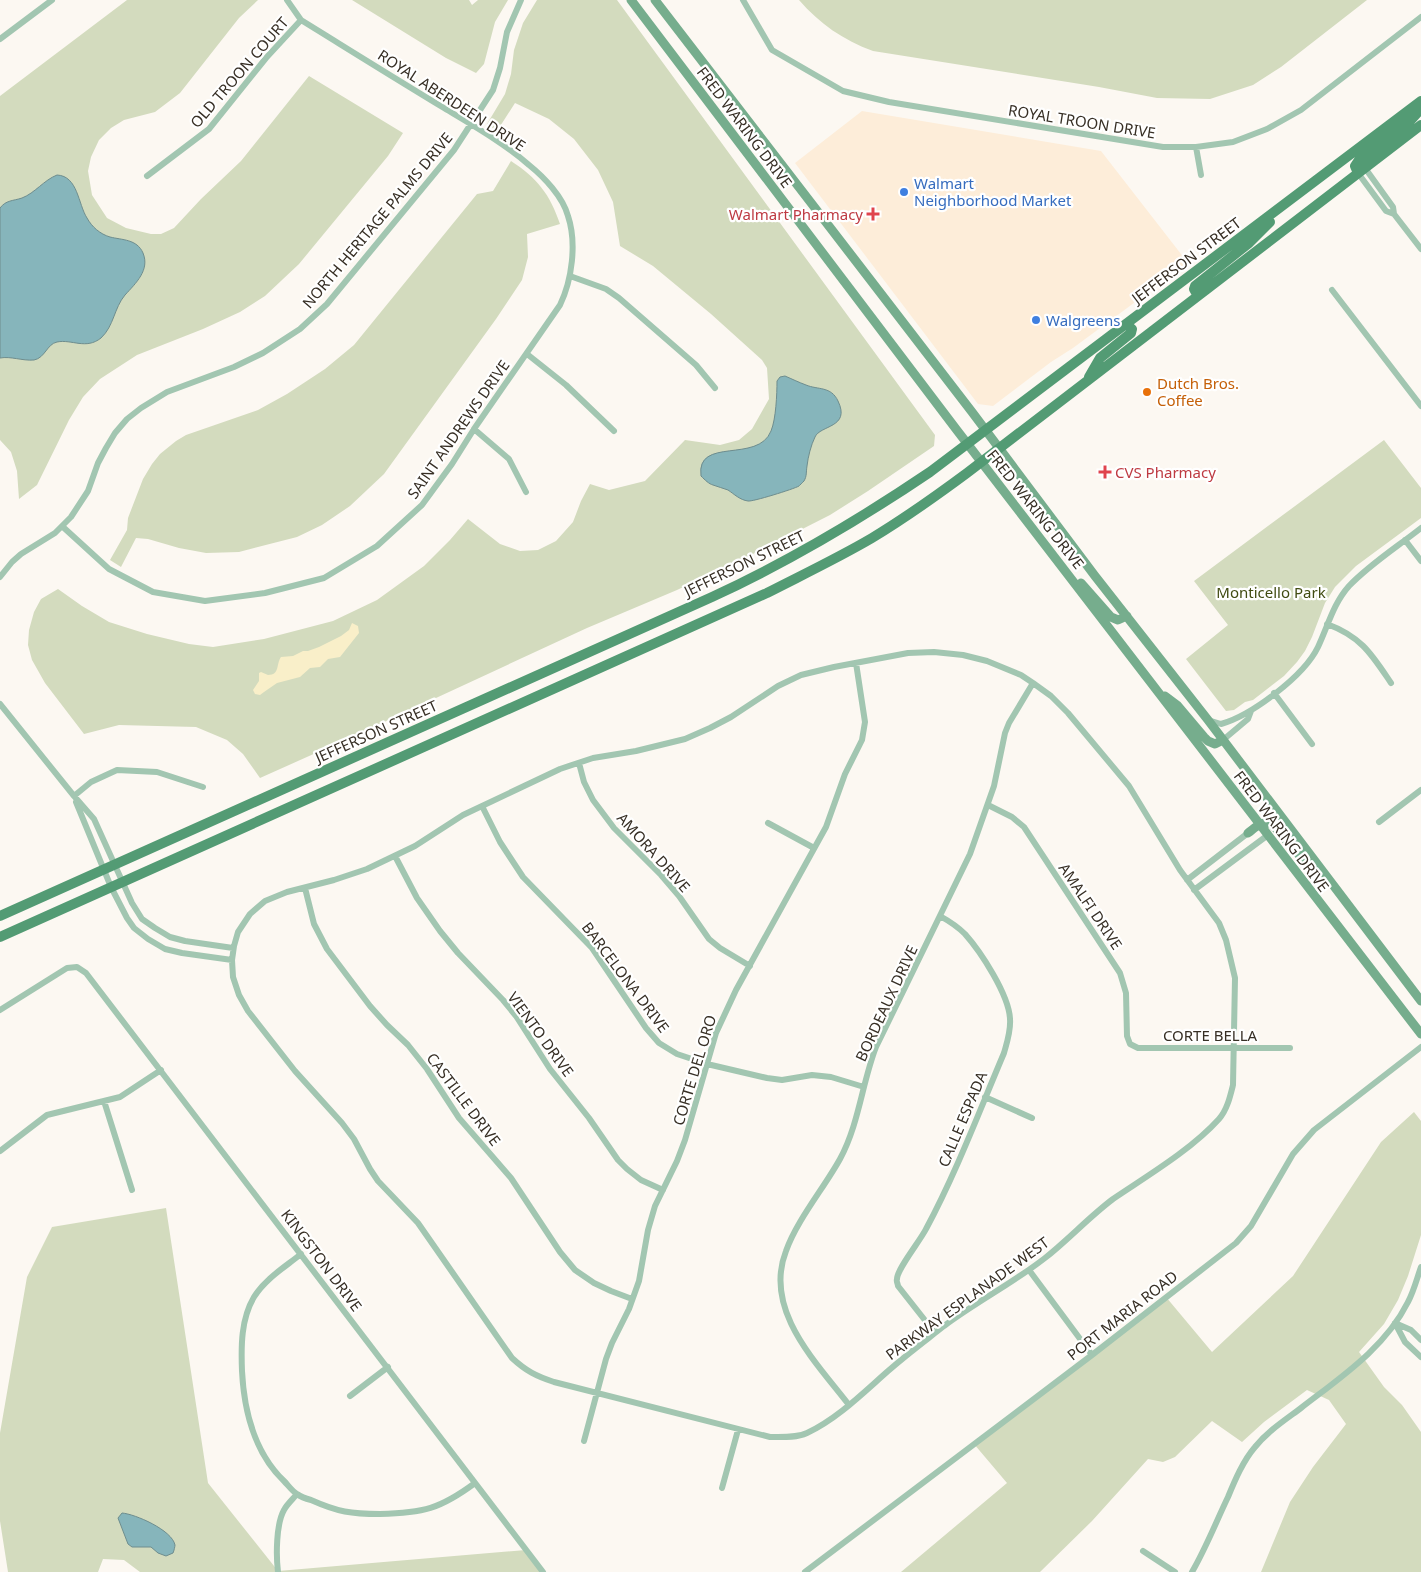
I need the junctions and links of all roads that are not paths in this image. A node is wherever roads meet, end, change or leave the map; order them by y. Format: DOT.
graph roads {
  1 [pos="52,0"];
  2 [pos="287,0"];
  3 [pos="631,0"];
  4 [pos="655,0"];
  5 [pos="744,0"];
  6 [pos="522,1"];
  7 [pos="1421,17"];
  8 [pos="301,20"];
  9 [pos="0,39"];
  10 [pos="1421,101"];
  11 [pos="1421,109"];
  12 [pos="471,125"];
  13 [pos="1421,125"];
  14 [pos="1196,146"];
  15 [pos="1361,170"];
  16 [pos="1201,175"];
  17 [pos="146,176"];
  18 [pos="1293,198"];
  19 [pos="1421,249"];
  20 [pos="570,276"];
  21 [pos="1332,290"];
  22 [pos="1198,296"];
  23 [pos="1126,324"];
  24 [pos="527,354"];
  25 [pos="1086,382"];
  26 [pos="715,388"];
  27 [pos="1421,406"];
  28 [pos="474,429"];
  29 [pos="985,430"];
  30 [pos="614,431"];
  31 [pos="968,443"];
  32 [pos="999,449"];
  33 [pos="982,462"];
  34 [pos="526,492"];
  35 [pos="63,526"];
  36 [pos="1421,528"];
  37 [pos="1406,540"];
  38 [pos="1421,561"];
  39 [pos="1068,575"];
  40 [pos="0,577"];
  41 [pos="1127,616"];
  42 [pos="1328,624"];
  43 [pos="856,663"];
  44 [pos="1033,683"];
  45 [pos="1392,683"];
  46 [pos="1155,688"];
  47 [pos="1274,693"];
  48 [pos="0,704"];
  49 [pos="1251,711"];
  50 [pos="1208,720"];
  51 [pos="1223,740"];
  52 [pos="1312,744"];
  53 [pos="578,763"];
  54 [pos="203,786"];
  55 [pos="1421,790"];
  56 [pos="74,796"];
  57 [pos="988,805"];
  58 [pos="482,806"];
  59 [pos="1379,822"];
  60 [pos="768,823"];
  61 [pos="1260,824"];
  62 [pos="1248,833"];
  63 [pos="1268,834"];
  64 [pos="814,848"];
  65 [pos="395,856"];
  66 [pos="119,873"];
  67 [pos="108,878"];
  68 [pos="1187,880"];
  69 [pos="1331,882"];
  70 [pos="305,888"];
  71 [pos="1194,890"];
  72 [pos="0,916"];
  73 [pos="940,916"];
  74 [pos="0,937"];
  75 [pos="233,953"];
  76 [pos="750,966"];
  77 [pos="1421,1001"];
  78 [pos="0,1010"];
  79 [pos="1421,1034"];
  80 [pos="1130,1044"];
  81 [pos="1233,1047"];
  82 [pos="1421,1047"];
  83 [pos="1290,1048"];
  84 [pos="707,1064"];
  85 [pos="162,1070"];
  86 [pos="864,1087"];
  87 [pos="985,1097"];
  88 [pos="104,1101"];
  89 [pos="1032,1118"];
  90 [pos="0,1151"];
  91 [pos="132,1190"];
  92 [pos="663,1190"];
  93 [pos="301,1254"];
  94 [pos="1421,1267"];
  95 [pos="1029,1270"];
  96 [pos="632,1299"];
  97 [pos="1395,1324"];
  98 [pos="935,1333"];
  99 [pos="1421,1340"];
  100 [pos="1092,1354"];
  101 [pos="1421,1357"];
  102 [pos="388,1367"];
  103 [pos="596,1393"];
  104 [pos="350,1396"];
  105 [pos="849,1404"];
  106 [pos="738,1430"];
  107 [pos="584,1440"];
  108 [pos="475,1483"];
  109 [pos="722,1488"];
  110 [pos="297,1494"];
  111 [pos="1143,1551"];
  112 [pos="278,1572"];
  113 [pos="543,1572"];
  114 [pos="805,1572"];
  115 [pos="1175,1572"];
  116 [pos="1192,1572"];
  1 -- 9 [label="street"];
  2 -- 8 [label="street, ROYAL ABERDEEN DRIVE"];
  3 -- 31 [label="main road, FRED WARING DRIVE"];
  4 -- 29 [label="main road, FRED WARING DRIVE"];
  5 -- 14 [label="street, ROYAL TROON DRIVE"];
  6 -- 12 [label="street, NORTH HERITAGE PALMS DRIVE"];
  7 -- 14 [label="street, ROYAL TROON DRIVE"];
  8 -- 12 [label="street, ROYAL ABERDEEN DRIVE"];
  8 -- 17 [label="street, OLD TROON COURT"];
  10 -- 18 [label="main road, JEFFERSON STREET"];
  11 -- 15 [label="main road"];
  12 -- 20 [label="street, ROYAL ABERDEEN DRIVE"];
  12 -- 35 [label="street, NORTH HERITAGE PALMS DRIVE"];
  13 -- 15 [label="main road, JEFFERSON STREET"];
  14 -- 16 [label="street"];
  15 -- 19 [label="street"];
  15 -- 22 [label="main road, JEFFERSON STREET"];
  18 -- 22 [label="main road"];
  18 -- 23 [label="main road, JEFFERSON STREET"];
  20 -- 24 [label="street, SAINT ANDREWS DRIVE"];
  20 -- 26 [label="street"];
  21 -- 27 [label="street"];
  22 -- 25 [label="main road, JEFFERSON STREET"];
  23 -- 25 [label="main road"];
  23 -- 29 [label="main road, JEFFERSON STREET"];
  24 -- 28 [label="street, SAINT ANDREWS DRIVE"];
  24 -- 30 [label="street"];
  25 -- 32 [label="main road, JEFFERSON STREET"];
  28 -- 34 [label="street"];
  28 -- 35 [label="street, SAINT ANDREWS DRIVE"];
  29 -- 31 [label="main road, JEFFERSON STREET"];
  29 -- 32 [label="main road, FRED WARING DRIVE"];
  31 -- 33 [label="main road, FRED WARING DRIVE"];
  31 -- 66 [label="main road, JEFFERSON STREET"];
  32 -- 33 [label="main road, JEFFERSON STREET"];
  32 -- 41 [label="main road, FRED WARING DRIVE"];
  33 -- 39 [label="main road, FRED WARING DRIVE"];
  33 -- 66 [label="main road, JEFFERSON STREET"];
  35 -- 40 [label="street, NORTH HERITAGE PALMS DRIVE"];
  36 -- 37 [label="street"];
  37 -- 38 [label="street"];
  37 -- 42 [label="street"];
  39 -- 41 [label="main road"];
  39 -- 46 [label="main road, FRED WARING DRIVE"];
  41 -- 50 [label="main road, FRED WARING DRIVE"];
  42 -- 45 [label="street"];
  42 -- 47 [label="street"];
  43 -- 44 [label="street, PARKWAY ESPLANADE WEST"];
  43 -- 53 [label="street, PARKWAY ESPLANADE WEST"];
  43 -- 64 [label="street, CORTE DEL ORO"];
  44 -- 57 [label="street, BORDEAUX DRIVE"];
  44 -- 68 [label="street, PARKWAY ESPLANADE WEST"];
  46 -- 51 [label="main road"];
  46 -- 61 [label="main road, FRED WARING DRIVE"];
  47 -- 49 [label="street"];
  47 -- 52 [label="street"];
  48 -- 56 [label="street"];
  49 -- 50 [label="street"];
  49 -- 51 [label="street"];
  50 -- 51 [label="main road, FRED WARING DRIVE"];
  51 -- 69 [label="main road, FRED WARING DRIVE"];
  53 -- 58 [label="street, PARKWAY ESPLANADE WEST"];
  53 -- 76 [label="street, AMORA DRIVE"];
  54 -- 56 [label="street"];
  55 -- 59 [label="street"];
  56 -- 66 [label="street"];
  56 -- 67 [label="street"];
  57 -- 73 [label="street, BORDEAUX DRIVE"];
  57 -- 80 [label="street, AMALFI DRIVE"];
  58 -- 65 [label="street, PARKWAY ESPLANADE WEST"];
  58 -- 84 [label="street, BARCELONA DRIVE"];
  60 -- 64 [label="street"];
  61 -- 62 [label="main road"];
  61 -- 63 [label="main road, FRED WARING DRIVE"];
  61 -- 69 [label="main road"];
  62 -- 68 [label="street"];
  63 -- 71 [label="street"];
  63 -- 79 [label="main road, FRED WARING DRIVE"];
  64 -- 76 [label="street, CORTE DEL ORO"];
  65 -- 70 [label="street, PARKWAY ESPLANADE WEST"];
  65 -- 92 [label="street, VIENTO DRIVE"];
  66 -- 67 [label="main road, JEFFERSON STREET"];
  66 -- 67 [label="main road, JEFFERSON STREET"];
  66 -- 75 [label="street"];
  67 -- 72 [label="main road, JEFFERSON STREET"];
  67 -- 74 [label="main road, JEFFERSON STREET"];
  67 -- 75 [label="street"];
  68 -- 71 [label="street, PARKWAY ESPLANADE WEST"];
  69 -- 77 [label="main road, FRED WARING DRIVE"];
  70 -- 75 [label="street, PARKWAY ESPLANADE WEST"];
  70 -- 96 [label="street, CASTILLE DRIVE"];
  71 -- 81 [label="street, PARKWAY ESPLANADE WEST"];
  73 -- 86 [label="street, BORDEAUX DRIVE"];
  73 -- 87 [label="street, CALLE ESPADA"];
  75 -- 103 [label="street, PARKWAY ESPLANADE WEST"];
  76 -- 84 [label="street, CORTE DEL ORO"];
  78 -- 85 [label="street, KINGSTON DRIVE"];
  80 -- 81 [label="street, CORTE BELLA"];
  81 -- 83 [label="street, CORTE BELLA"];
  81 -- 95 [label="street, PARKWAY ESPLANADE WEST"];
  82 -- 100 [label="street, PORT MARIA ROAD"];
  84 -- 86 [label="street, BARCELONA DRIVE"];
  84 -- 92 [label="street, CORTE DEL ORO"];
  85 -- 88 [label="street"];
  85 -- 93 [label="street, KINGSTON DRIVE"];
  86 -- 105 [label="street, BORDEAUX DRIVE"];
  87 -- 89 [label="street"];
  87 -- 98 [label="street, CALLE ESPADA"];
  88 -- 90 [label="street"];
  88 -- 91 [label="street"];
  92 -- 96 [label="street, CORTE DEL ORO"];
  93 -- 102 [label="street, KINGSTON DRIVE"];
  93 -- 110 [label="street"];
  94 -- 97 [label="street"];
  95 -- 98 [label="street, PARKWAY ESPLANADE WEST"];
  95 -- 100 [label="street"];
  96 -- 103 [label="street, CORTE DEL ORO"];
  97 -- 99 [label="street"];
  97 -- 101 [label="street"];
  97 -- 116 [label="street"];
  98 -- 105 [label="street, PARKWAY ESPLANADE WEST"];
  100 -- 114 [label="street, PORT MARIA ROAD"];
  102 -- 104 [label="street"];
  102 -- 108 [label="street, KINGSTON DRIVE"];
  103 -- 106 [label="street, PARKWAY ESPLANADE WEST"];
  103 -- 107 [label="street, CORTE DEL ORO"];
  105 -- 106 [label="street, PARKWAY ESPLANADE WEST"];
  106 -- 109 [label="street"];
  108 -- 110 [label="street"];
  108 -- 113 [label="street, KINGSTON DRIVE"];
  110 -- 112 [label="street"];
  111 -- 115 [label="street"];
}
